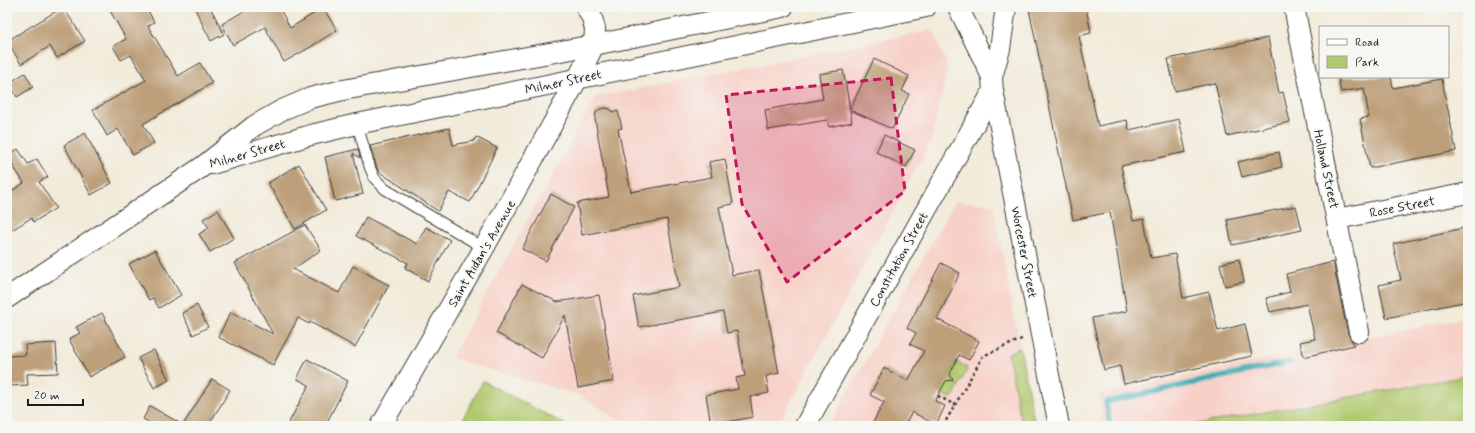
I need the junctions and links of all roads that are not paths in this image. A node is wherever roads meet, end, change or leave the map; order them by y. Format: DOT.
graph roads {
  1 [pos="586,7"];
  2 [pos="783,7"];
  3 [pos="926,7"];
  4 [pos="958,7"];
  5 [pos="1006,7"];
  6 [pos="1294,7"];
  7 [pos="594,45"];
  8 [pos="578,78"];
  9 [pos="992,84"];
  10 [pos="357,124"];
  11 [pos="202,167"];
  12 [pos="1468,193"];
  13 [pos="1337,219"];
  14 [pos="484,248"];
  15 [pos="7,298"];
  16 [pos="1359,332"];
  17 [pos="381,426"];
  18 [pos="805,426"];
  19 [pos="1060,426"];
  1 -- 7 [label="street"];
  2 -- 7 [label="street, Milner Street"];
  3 -- 8 [label="street, Milner Street"];
  4 -- 9 [label="street, Worcester Street"];
  5 -- 9 [label="street, Worcester Street"];
  6 -- 13 [label="street, Holland Street"];
  7 -- 8 [label="street, Saint Aidan's Avenue"];
  7 -- 11 [label="street, Milner Street"];
  8 -- 10 [label="street, Milner Street"];
  8 -- 14 [label="street, Saint Aidan's Avenue"];
  9 -- 18 [label="street, Constitution Street"];
  9 -- 19 [label="street, Worcester Street"];
  10 -- 11 [label="street, Milner Street"];
  10 -- 14 [label="lane"];
  11 -- 15 [label="street, Milner Street"];
  12 -- 13 [label="street, Rose Street"];
  13 -- 16 [label="street, Holland Street"];
  14 -- 17 [label="street, Saint Aidan's Avenue"];
}
